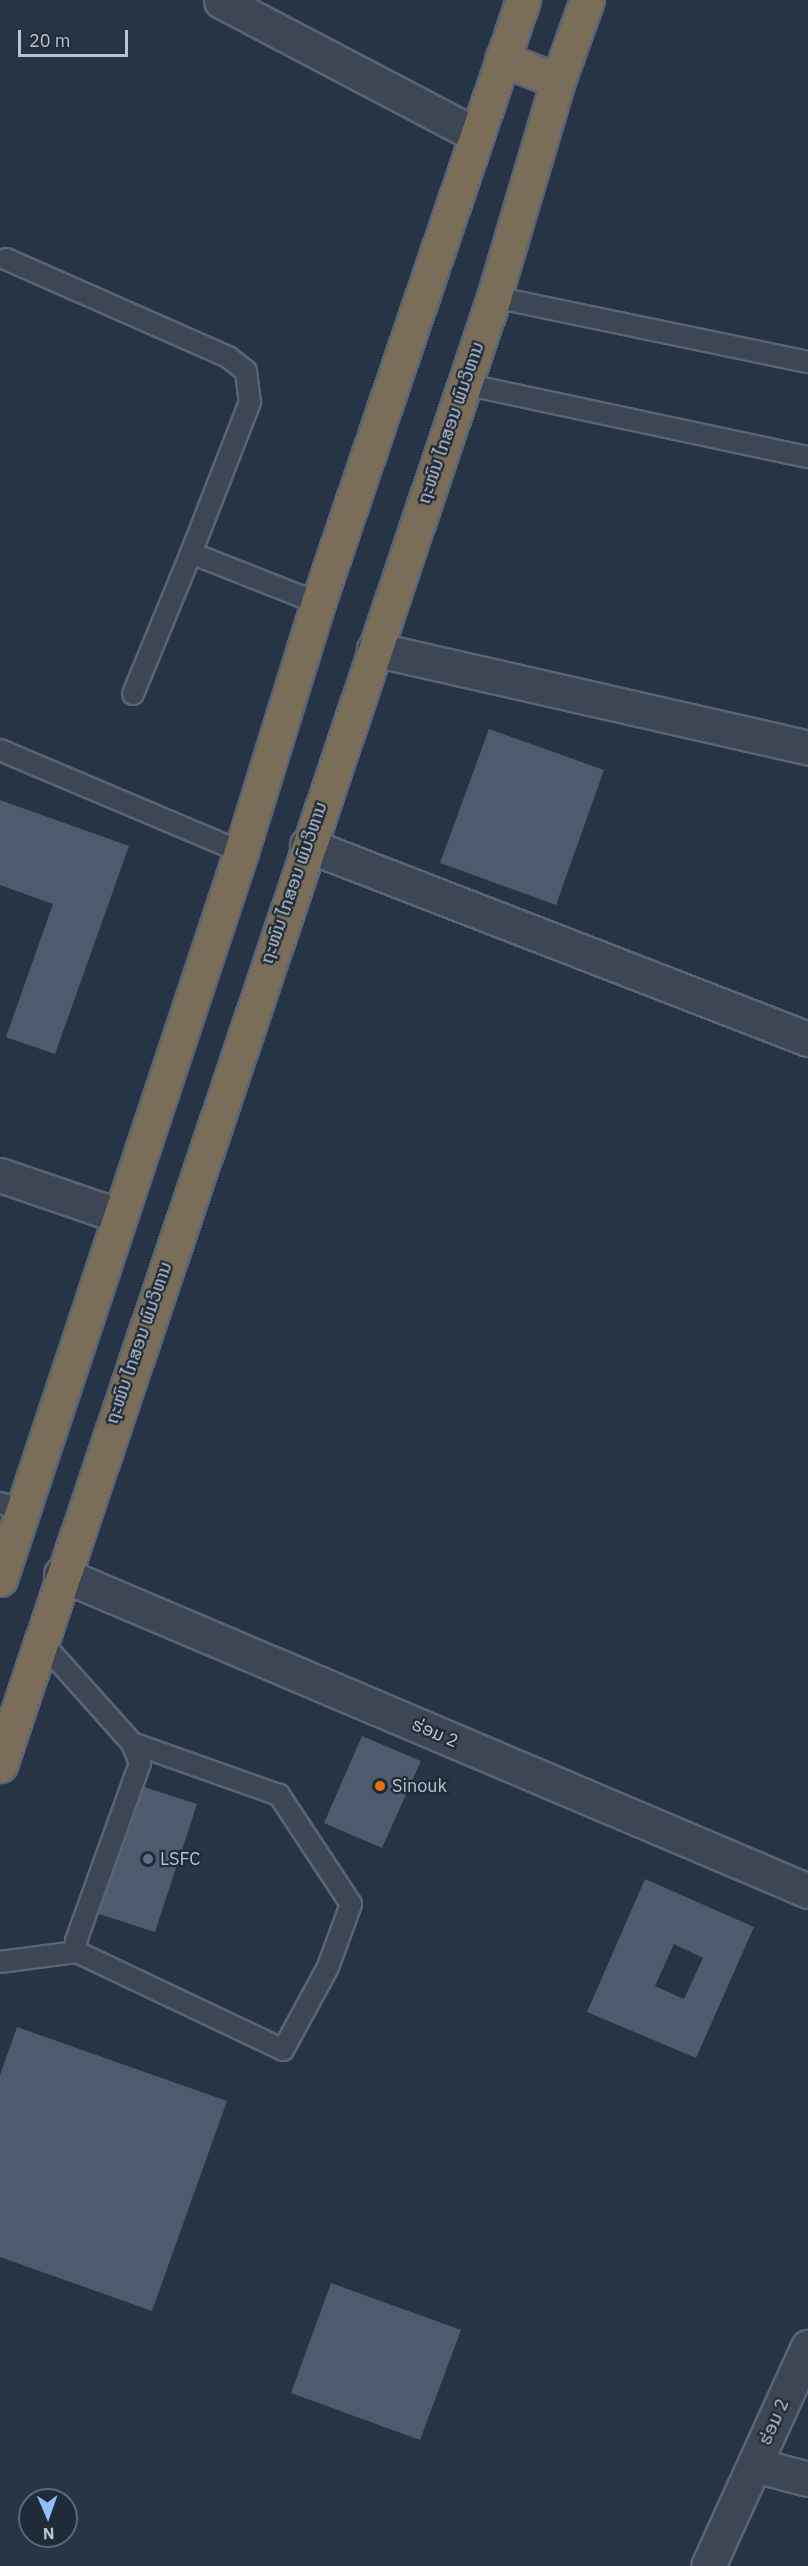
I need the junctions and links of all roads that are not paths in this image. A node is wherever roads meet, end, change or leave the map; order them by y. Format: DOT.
graph roads {
  1 [pos="523,0"];
  2 [pos="587,0"];
  3 [pos="221,1"];
  4 [pos="502,59"];
  5 [pos="558,81"];
  6 [pos="476,135"];
  7 [pos="6,260"];
  8 [pos="494,297"];
  9 [pos="808,362"];
  10 [pos="464,384"];
  11 [pos="808,457"];
  12 [pos="191,553"];
  13 [pos="318,603"];
  14 [pos="374,649"];
  15 [pos="133,694"];
  16 [pos="808,748"];
  17 [pos="0,750"];
  18 [pos="307,845"];
  19 [pos="241,852"];
  20 [pos="808,1039"];
  21 [pos="0,1175"];
  22 [pos="117,1215"];
  23 [pos="11,1507"];
  24 [pos="61,1575"];
  25 [pos="0,1579"];
  26 [pos="40,1640"];
  27 [pos="132,1743"];
  28 [pos="0,1765"];
  29 [pos="808,1891"];
  30 [pos="77,1952"];
  31 [pos="0,1962"];
  32 [pos="808,2347"];
  33 [pos="755,2465"];
  34 [pos="808,2479"];
  35 [pos="708,2566"];
  1 -- 4 [label="highway"];
  2 -- 5 [label="highway, ຖະໜົນ ໄກສອນ ພົມວິຫານ"];
  3 -- 6 [label="street"];
  4 -- 5 [label="highway"];
  4 -- 6 [label="highway"];
  5 -- 8 [label="highway, ຖະໜົນ ໄກສອນ ພົມວິຫານ"];
  6 -- 13 [label="highway"];
  7 -- 12 [label="lane"];
  8 -- 9 [label="lane"];
  8 -- 10 [label="highway, ຖະໜົນ ໄກສອນ ພົມວິຫານ"];
  10 -- 11 [label="lane"];
  10 -- 14 [label="highway, ຖະໜົນ ໄກສອນ ພົມວິຫານ"];
  12 -- 13 [label="lane"];
  12 -- 15 [label="lane"];
  13 -- 19 [label="highway"];
  14 -- 16 [label="street"];
  14 -- 18 [label="highway, ຖະໜົນ ໄກສອນ ພົມວິຫານ"];
  17 -- 19 [label="lane"];
  18 -- 20 [label="street"];
  18 -- 24 [label="highway, ຖະໜົນ ໄກສອນ ພົມວິຫານ"];
  19 -- 22 [label="highway"];
  21 -- 22 [label="street"];
  22 -- 23 [label="highway"];
  23 -- 25 [label="highway"];
  24 -- 26 [label="highway, ຖະໜົນ ໄກສອນ ພົມວິຫານ"];
  24 -- 29 [label="street, ຮ່ອມ 2"];
  26 -- 27 [label="lane"];
  26 -- 28 [label="highway, ຖະໜົນ ໄກສອນ ພົມວິຫານ"];
  27 -- 30 [label="lane"];
  27 -- 30 [label="lane"];
  30 -- 31 [label="lane"];
  32 -- 33 [label="street, ຮ່ອມ 2"];
  33 -- 34 [label="street"];
  33 -- 35 [label="street, ຮ່ອມ 2"];
}
